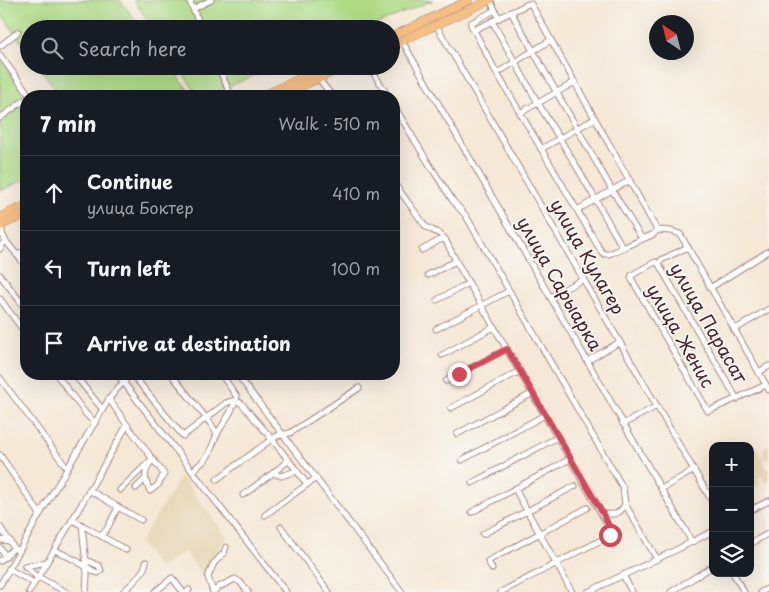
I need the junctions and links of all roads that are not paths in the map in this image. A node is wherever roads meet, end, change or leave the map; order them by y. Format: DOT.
graph roads {
  1 [pos="189,0"];
  2 [pos="490,0"];
  3 [pos="517,0"];
  4 [pos="208,1"];
  5 [pos="467,1"];
  6 [pos="521,7"];
  7 [pos="193,9"];
  8 [pos="468,10"];
  9 [pos="496,10"];
  10 [pos="511,12"];
  11 [pos="499,18"];
  12 [pos="198,20"];
  13 [pos="492,21"];
  14 [pos="436,25"];
  15 [pos="474,30"];
  16 [pos="18,32"];
  17 [pos="400,33"];
  18 [pos="551,40"];
  19 [pos="402,41"];
  20 [pos="0,46"];
  21 [pos="534,51"];
  22 [pos="0,55"];
  23 [pos="516,62"];
  24 [pos="497,73"];
  25 [pos="222,75"];
  26 [pos="311,75"];
  27 [pos="327,75"];
  28 [pos="375,75"];
  29 [pos="319,79"];
  30 [pos="575,82"];
  31 [pos="288,88"];
  32 [pos="26,90"];
  33 [pos="229,90"];
  34 [pos="282,90"];
  35 [pos="327,90"];
  36 [pos="384,90"];
  37 [pos="557,92"];
  38 [pos="20,103"];
  39 [pos="538,103"];
  40 [pos="520,113"];
  41 [pos="400,116"];
  42 [pos="0,118"];
  43 [pos="594,118"];
  44 [pos="577,129"];
  45 [pos="560,139"];
  46 [pos="541,149"];
  47 [pos="630,180"];
  48 [pos="612,190"];
  49 [pos="400,191"];
  50 [pos="595,200"];
  51 [pos="20,208"];
  52 [pos="577,210"];
  53 [pos="20,216"];
  54 [pos="1,222"];
  55 [pos="657,230"];
  56 [pos="445,239"];
  57 [pos="642,239"];
  58 [pos="5,240"];
  59 [pos="688,247"];
  60 [pos="623,248"];
  61 [pos="0,249"];
  62 [pos="422,250"];
  63 [pos="769,251"];
  64 [pos="20,253"];
  65 [pos="17,255"];
  66 [pos="20,259"];
  67 [pos="661,260"];
  68 [pos="456,261"];
  69 [pos="655,262"];
  70 [pos="0,275"];
  71 [pos="428,275"];
  72 [pos="583,279"];
  73 [pos="469,283"];
  74 [pos="710,288"];
  75 [pos="509,291"];
  76 [pos="550,297"];
  77 [pos="0,299"];
  78 [pos="437,300"];
  79 [pos="20,301"];
  80 [pos="482,305"];
  81 [pos="769,309"];
  82 [pos="20,323"];
  83 [pos="494,327"];
  84 [pos="436,329"];
  85 [pos="734,330"];
  86 [pos="620,342"];
  87 [pos="507,349"];
  88 [pos="442,355"];
  89 [pos="587,361"];
  90 [pos="769,366"];
  91 [pos="520,371"];
  92 [pos="759,372"];
  93 [pos="0,378"];
  94 [pos="60,380"];
  95 [pos="79,380"];
  96 [pos="122,380"];
  97 [pos="126,380"];
  98 [pos="136,380"];
  99 [pos="176,380"];
  100 [pos="225,380"];
  101 [pos="241,380"];
  102 [pos="446,381"];
  103 [pos="124,383"];
  104 [pos="766,385"];
  105 [pos="359,388"];
  106 [pos="769,390"];
  107 [pos="533,393"];
  108 [pos="110,399"];
  109 [pos="737,399"];
  110 [pos="236,400"];
  111 [pos="657,406"];
  112 [pos="451,408"];
  113 [pos="103,409"];
  114 [pos="545,415"];
  115 [pos="206,418"];
  116 [pos="95,424"];
  117 [pos="624,424"];
  118 [pos="127,425"];
  119 [pos="217,434"];
  120 [pos="457,434"];
  121 [pos="277,436"];
  122 [pos="558,437"];
  123 [pos="0,455"];
  124 [pos="570,458"];
  125 [pos="153,459"];
  126 [pos="289,460"];
  127 [pos="462,460"];
  128 [pos="67,468"];
  129 [pos="694,470"];
  130 [pos="192,471"];
  131 [pos="297,471"];
  132 [pos="273,473"];
  133 [pos="145,478"];
  134 [pos="316,478"];
  135 [pos="217,479"];
  136 [pos="472,483"];
  137 [pos="307,484"];
  138 [pos="575,486"];
  139 [pos="136,488"];
  140 [pos="515,489"];
  141 [pos="660,489"];
  142 [pos="89,490"];
  143 [pos="120,490"];
  144 [pos="144,490"];
  145 [pos="243,495"];
  146 [pos="709,496"];
  147 [pos="769,501"];
  148 [pos="625,504"];
  149 [pos="118,507"];
  150 [pos="587,508"];
  151 [pos="754,508"];
  152 [pos="528,511"];
  153 [pos="472,512"];
  154 [pos="40,514"];
  155 [pos="603,514"];
  156 [pos="265,515"];
  157 [pos="72,520"];
  158 [pos="141,520"];
  159 [pos="82,525"];
  160 [pos="0,527"];
  161 [pos="281,527"];
  162 [pos="711,532"];
  163 [pos="769,533"];
  164 [pos="483,534"];
  165 [pos="540,534"];
  166 [pos="101,536"];
  167 [pos="0,540"];
  168 [pos="10,541"];
  169 [pos="692,542"];
  170 [pos="754,542"];
  171 [pos="226,547"];
  172 [pos="0,548"];
  173 [pos="17,550"];
  174 [pos="55,550"];
  175 [pos="126,550"];
  176 [pos="6,557"];
  177 [pos="657,559"];
  178 [pos="86,560"];
  179 [pos="0,561"];
  180 [pos="47,562"];
  181 [pos="146,562"];
  182 [pos="556,564"];
  183 [pos="86,567"];
  184 [pos="709,568"];
  185 [pos="9,569"];
  186 [pos="492,569"];
  187 [pos="623,575"];
  188 [pos="735,577"];
  189 [pos="37,579"];
  190 [pos="0,585"];
  191 [pos="769,588"];
  192 [pos="29,592"];
  193 [pos="66,592"];
  194 [pos="86,592"];
  195 [pos="123,592"];
  196 [pos="155,592"];
  197 [pos="183,592"];
  198 [pos="213,592"];
  199 [pos="248,592"];
  200 [pos="286,592"];
  201 [pos="329,592"];
  202 [pos="402,592"];
  203 [pos="501,592"];
  204 [pos="572,592"];
  205 [pos="588,592"];
  206 [pos="632,592"];
  207 [pos="671,592"];
  208 [pos="744,592"];
  209 [pos="761,592"];
  1 -- 7 [label="street"];
  2 -- 8 [label="highway"];
  2 -- 9 [label="street"];
  3 -- 6 [label="street"];
  4 -- 7 [label="street"];
  5 -- 8 [label="highway"];
  5 -- 17 [label="highway"];
  6 -- 10 [label="street"];
  6 -- 18 [label="street"];
  7 -- 12 [label="street"];
  8 -- 14 [label="highway"];
  9 -- 11 [label="street"];
  9 -- 15 [label="street"];
  10 -- 11 [label="street"];
  10 -- 21 [label="street"];
  11 -- 13 [label="street"];
  13 -- 15 [label="street"];
  13 -- 23 [label="street"];
  14 -- 19 [label="highway"];
  14 -- 72 [label="street, улица Кулагер"];
  15 -- 24 [label="street"];
  16 -- 20 [label="street"];
  18 -- 21 [label="street"];
  18 -- 30 [label="street"];
  19 -- 76 [label="street, улица Сарыарка"];
  21 -- 23 [label="street"];
  21 -- 37 [label="street"];
  22 -- 32 [label="street"];
  23 -- 24 [label="street"];
  23 -- 39 [label="street"];
  24 -- 40 [label="street"];
  25 -- 33 [label="street"];
  26 -- 31 [label="highway"];
  27 -- 29 [label="highway"];
  28 -- 36 [label="street"];
  29 -- 31 [label="highway"];
  29 -- 35 [label="street"];
  30 -- 37 [label="street"];
  30 -- 43 [label="street"];
  31 -- 34 [label="highway"];
  37 -- 39 [label="street"];
  37 -- 44 [label="street"];
  38 -- 42 [label="street"];
  39 -- 40 [label="street"];
  39 -- 45 [label="street"];
  40 -- 46 [label="street"];
  41 -- 75 [label="street"];
  43 -- 44 [label="street"];
  43 -- 47 [label="street"];
  44 -- 45 [label="street"];
  44 -- 48 [label="street"];
  45 -- 46 [label="street"];
  45 -- 50 [label="street"];
  46 -- 52 [label="street"];
  47 -- 48 [label="street"];
  47 -- 55 [label="street"];
  48 -- 50 [label="street"];
  48 -- 57 [label="street"];
  49 -- 56 [label="street"];
  50 -- 52 [label="street"];
  50 -- 60 [label="street"];
  51 -- 54 [label="highway"];
  52 -- 60 [label="street"];
  53 -- 54 [label="highway"];
  54 -- 58 [label="street"];
  55 -- 57 [label="street"];
  55 -- 59 [label="street"];
  56 -- 62 [label="street"];
  56 -- 68 [label="street"];
  57 -- 60 [label="street"];
  58 -- 61 [label="street"];
  58 -- 65 [label="street"];
  59 -- 67 [label="street"];
  59 -- 74 [label="street"];
  63 -- 74 [label="street"];
  64 -- 65 [label="street"];
  65 -- 66 [label="street"];
  68 -- 71 [label="street"];
  68 -- 73 [label="street"];
  69 -- 109 [label="street, улица Парасат"];
  69 -- 109 [label="street, улица Женис"];
  70 -- 79 [label="street"];
  72 -- 76 [label="street"];
  72 -- 86 [label="street, улица Кулагер"];
  73 -- 78 [label="street"];
  73 -- 80 [label="street"];
  74 -- 85 [label="street"];
  75 -- 80 [label="street"];
  75 -- 148 [label="street"];
  76 -- 89 [label="street, улица Сарыарка"];
  77 -- 82 [label="street"];
  80 -- 83 [label="street"];
  80 -- 84 [label="street"];
  81 -- 85 [label="street"];
  83 -- 87 [label="street"];
  83 -- 88 [label="street"];
  85 -- 92 [label="street"];
  86 -- 89 [label="street"];
  86 -- 111 [label="street, улица Кулагер"];
  87 -- 91 [label="street"];
  87 -- 102 [label="street"];
  89 -- 117 [label="street, улица Сарыарка"];
  90 -- 92 [label="street"];
  91 -- 107 [label="street"];
  91 -- 112 [label="street"];
  92 -- 104 [label="street"];
  93 -- 128 [label="street"];
  94 -- 116 [label="street"];
  95 -- 113 [label="street"];
  96 -- 103 [label="street"];
  97 -- 103 [label="street"];
  98 -- 115 [label="street"];
  99 -- 115 [label="street"];
  100 -- 110 [label="street"];
  101 -- 121 [label="street"];
  103 -- 108 [label="street"];
  103 -- 130 [label="street"];
  104 -- 106 [label="street"];
  104 -- 109 [label="street"];
  105 -- 121 [label="street"];
  107 -- 114 [label="street"];
  107 -- 120 [label="street"];
  108 -- 113 [label="street"];
  108 -- 118 [label="street"];
  110 -- 115 [label="street"];
  110 -- 119 [label="street"];
  110 -- 121 [label="street"];
  111 -- 117 [label="street"];
  111 -- 129 [label="street, улица Кулагер"];
  113 -- 116 [label="street"];
  114 -- 122 [label="street"];
  114 -- 127 [label="street"];
  115 -- 119 [label="street"];
  116 -- 128 [label="street"];
  117 -- 141 [label="street, улица Сарыарка"];
  118 -- 125 [label="street"];
  118 -- 142 [label="street"];
  119 -- 130 [label="street"];
  121 -- 126 [label="street"];
  121 -- 134 [label="street"];
  121 -- 135 [label="street"];
  122 -- 124 [label="street"];
  122 -- 136 [label="street"];
  123 -- 154 [label="street"];
  124 -- 140 [label="street"];
  124 -- 155 [label="street"];
  125 -- 133 [label="street"];
  125 -- 133 [label="street"];
  125 -- 143 [label="street"];
  126 -- 131 [label="street"];
  126 -- 132 [label="street"];
  128 -- 154 [label="street"];
  129 -- 141 [label="street"];
  129 -- 146 [label="street, улица Кулагер"];
  130 -- 200 [label="street"];
  131 -- 132 [label="street"];
  131 -- 137 [label="street"];
  132 -- 145 [label="street"];
  133 -- 139 [label="street"];
  133 -- 144 [label="street"];
  134 -- 137 [label="street"];
  134 -- 202 [label="street"];
  137 -- 156 [label="street"];
  138 -- 152 [label="street"];
  140 -- 152 [label="street"];
  140 -- 153 [label="street"];
  141 -- 169 [label="street, улица Сарыарка"];
  142 -- 149 [label="street"];
  142 -- 157 [label="street"];
  147 -- 151 [label="street"];
  148 -- 155 [label="street"];
  148 -- 177 [label="street"];
  149 -- 158 [label="street"];
  149 -- 166 [label="street"];
  150 -- 165 [label="street"];
  152 -- 164 [label="street"];
  152 -- 165 [label="street"];
  154 -- 173 [label="street"];
  155 -- 182 [label="street"];
  157 -- 159 [label="street"];
  157 -- 174 [label="street"];
  159 -- 166 [label="street"];
  159 -- 178 [label="street"];
  160 -- 168 [label="street"];
  161 -- 201 [label="street"];
  162 -- 169 [label="street"];
  163 -- 170 [label="street"];
  165 -- 182 [label="street"];
  165 -- 186 [label="street"];
  166 -- 175 [label="street"];
  167 -- 168 [label="street"];
  168 -- 173 [label="street"];
  169 -- 177 [label="street"];
  171 -- 198 [label="street"];
  172 -- 176 [label="street"];
  173 -- 176 [label="street"];
  173 -- 185 [label="street"];
  174 -- 180 [label="street"];
  174 -- 183 [label="street"];
  176 -- 179 [label="street"];
  177 -- 187 [label="street"];
  178 -- 183 [label="street"];
  178 -- 183 [label="street"];
  180 -- 189 [label="street"];
  180 -- 189 [label="street"];
  181 -- 195 [label="street"];
  182 -- 203 [label="street"];
  182 -- 204 [label="street"];
  183 -- 194 [label="street"];
  184 -- 207 [label="street"];
  185 -- 189 [label="street"];
  185 -- 190 [label="street"];
  187 -- 205 [label="street"];
  187 -- 206 [label="street"];
  188 -- 208 [label="street"];
  189 -- 192 [label="street"];
  189 -- 193 [label="street"];
  191 -- 209 [label="street"];
  196 -- 197 [label="street"];
  198 -- 199 [label="street"];
}
